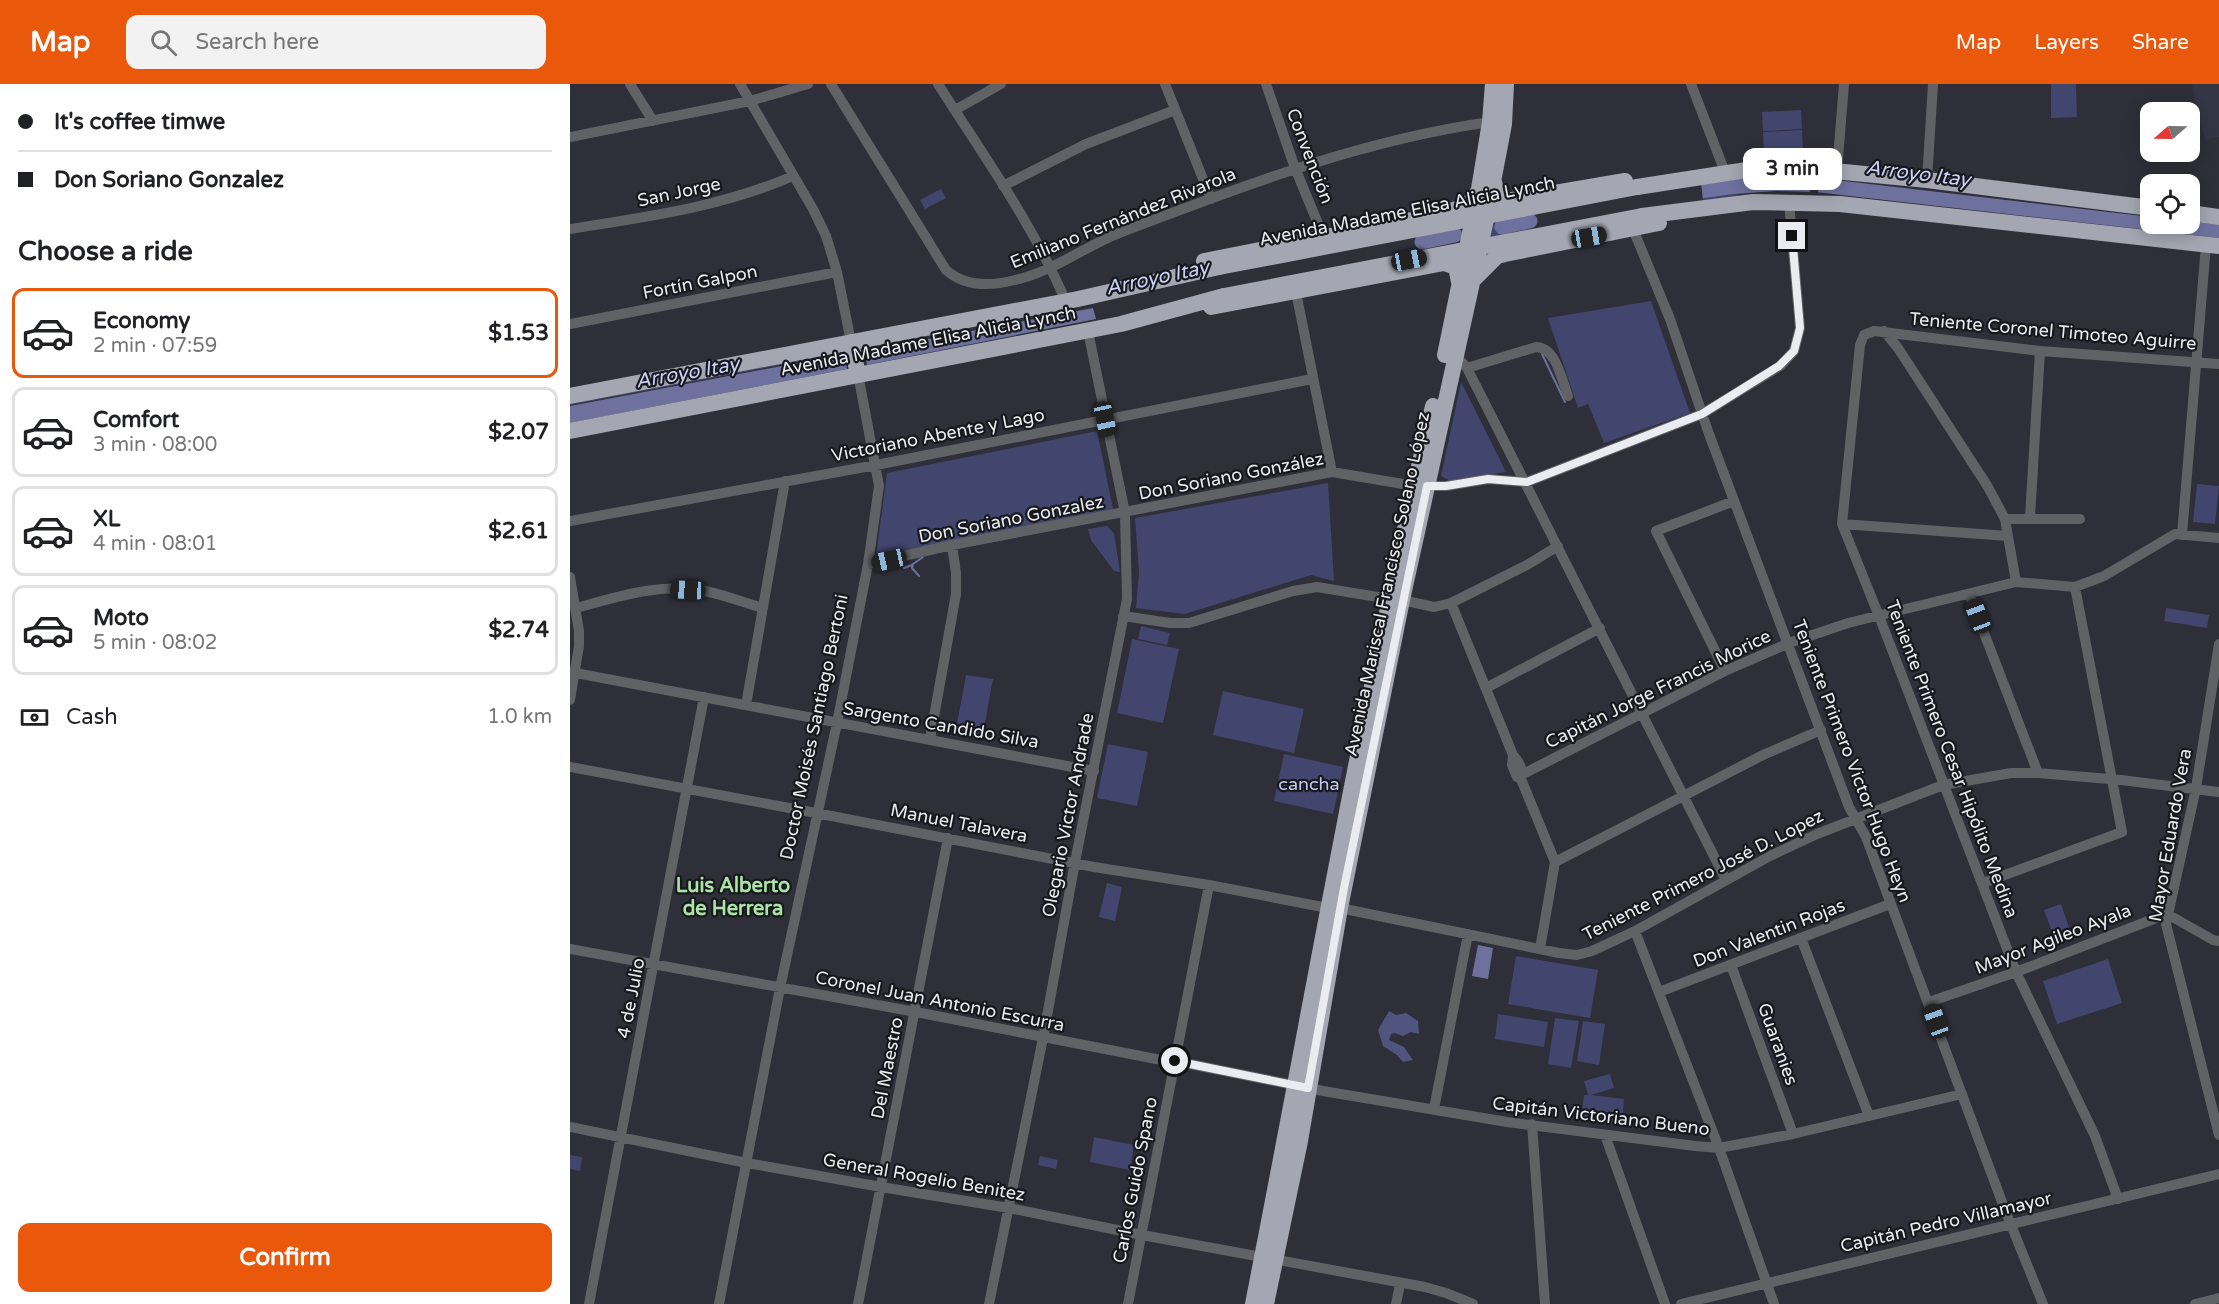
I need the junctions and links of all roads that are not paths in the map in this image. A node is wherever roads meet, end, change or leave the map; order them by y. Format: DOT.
graph roads {
  1 [pos="630,84"];
  2 [pos="740,84"];
  3 [pos="808,84"];
  4 [pos="831,84"];
  5 [pos="938,84"];
  6 [pos="1001,84"];
  7 [pos="1165,84"];
  8 [pos="1266,84"];
  9 [pos="1493,84"];
  10 [pos="1506,84"];
  11 [pos="1691,84"];
  12 [pos="1844,84"];
  13 [pos="1933,84"];
  14 [pos="750,101"];
  15 [pos="955,110"];
  16 [pos="1175,110"];
  17 [pos="653,121"];
  18 [pos="1490,122"];
  19 [pos="570,137"];
  20 [pos="1295,168"];
  21 [pos="1837,171"];
  22 [pos="1725,172"];
  23 [pos="792,176"];
  24 [pos="1695,178"];
  25 [pos="1494,180"];
  26 [pos="1927,180"];
  27 [pos="1003,186"];
  28 [pos="1479,189"];
  29 [pos="1211,199"];
  30 [pos="1789,202"];
  31 [pos="2140,207"];
  32 [pos="2200,214"];
  33 [pos="2219,217"];
  34 [pos="1638,222"];
  35 [pos="1478,226"];
  36 [pos="570,229"];
  37 [pos="1324,238"];
  38 [pos="2212,245"];
  39 [pos="1051,266"];
  40 [pos="837,272"];
  41 [pos="1467,281"];
  42 [pos="1150,282"];
  43 [pos="1296,292"];
  44 [pos="1066,302"];
  45 [pos="570,324"];
  46 [pos="1121,324"];
  47 [pos="1088,330"];
  48 [pos="1884,331"];
  49 [pos="852,346"];
  50 [pos="2040,351"];
  51 [pos="1462,362"];
  52 [pos="2196,362"];
  53 [pos="2219,364"];
  54 [pos="857,371"];
  55 [pos="1312,380"];
  56 [pos="570,396"];
  57 [pos="1568,396"];
  58 [pos="1702,414"];
  59 [pos="1105,419"];
  60 [pos="570,431"];
  61 [pos="876,465"];
  62 [pos="1332,472"];
  63 [pos="785,481"];
  64 [pos="1527,482"];
  65 [pos="1421,486"];
  66 [pos="1734,501"];
  67 [pos="1125,513"];
  68 [pos="2030,518"];
  69 [pos="2005,519"];
  70 [pos="2080,519"];
  71 [pos="570,521"];
  72 [pos="1842,524"];
  73 [pos="2182,535"];
  74 [pos="2008,536"];
  75 [pos="2219,538"];
  76 [pos="952,545"];
  77 [pos="1558,546"];
  78 [pos="868,564"];
  79 [pos="570,578"];
  80 [pos="2016,582"];
  81 [pos="2075,588"];
  82 [pos="1969,594"];
  83 [pos="1396,600"];
  84 [pos="1451,603"];
  85 [pos="576,608"];
  86 [pos="763,608"];
  87 [pos="1123,616"];
  88 [pos="1879,616"];
  89 [pos="1600,628"];
  90 [pos="1789,643"];
  91 [pos="2219,644"];
  92 [pos="1725,671"];
  93 [pos="573,673"];
  94 [pos="1486,688"];
  95 [pos="704,697"];
  96 [pos="570,700"];
  97 [pos="746,705"];
  98 [pos="1642,713"];
  99 [pos="837,723"];
  100 [pos="1821,730"];
  101 [pos="930,739"];
  102 [pos="570,767"];
  103 [pos="1094,771"];
  104 [pos="2038,773"];
  105 [pos="1522,776"];
  106 [pos="2113,779"];
  107 [pos="1943,785"];
  108 [pos="2196,788"];
  109 [pos="686,790"];
  110 [pos="2219,792"];
  111 [pos="1684,796"];
  112 [pos="816,813"];
  113 [pos="1856,818"];
  114 [pos="948,838"];
  115 [pos="1075,862"];
  116 [pos="1555,862"];
  117 [pos="1726,880"];
  118 [pos="1983,883"];
  119 [pos="1209,885"];
  120 [pos="1890,904"];
  121 [pos="1334,908"];
  122 [pos="2169,915"];
  123 [pos="1635,931"];
  124 [pos="1468,934"];
  125 [pos="1801,938"];
  126 [pos="2219,941"];
  127 [pos="1540,949"];
  128 [pos="570,950"];
  129 [pos="654,964"];
  130 [pos="1731,965"];
  131 [pos="2016,972"];
  132 [pos="780,988"];
  133 [pos="1659,992"];
  134 [pos="1929,1002"];
  135 [pos="916,1012"];
  136 [pos="1043,1038"];
  137 [pos="1175,1061"];
  138 [pos="1302,1087"];
  139 [pos="1962,1094"];
  140 [pos="1434,1109"];
  141 [pos="1869,1116"];
  142 [pos="1532,1124"];
  143 [pos="570,1127"];
  144 [pos="1793,1134"];
  145 [pos="1605,1135"];
  146 [pos="2219,1135"];
  147 [pos="621,1138"];
  148 [pos="1719,1148"];
  149 [pos="747,1163"];
  150 [pos="2219,1174"];
  151 [pos="881,1187"];
  152 [pos="2118,1199"];
  153 [pos="1009,1208"];
  154 [pos="2010,1223"];
  155 [pos="1142,1235"];
  156 [pos="1270,1258"];
  157 [pos="1766,1283"];
  158 [pos="1400,1284"];
  159 [pos="2219,1298"];
  160 [pos="589,1304"];
  161 [pos="719,1304"];
  162 [pos="858,1304"];
  163 [pos="989,1304"];
  164 [pos="1128,1304"];
  165 [pos="1253,1304"];
  166 [pos="1266,1304"];
  167 [pos="1396,1304"];
  168 [pos="1473,1304"];
  169 [pos="1545,1304"];
  170 [pos="1665,1304"];
  171 [pos="1681,1304"];
  172 [pos="1774,1304"];
  173 [pos="2043,1304"];
  174 [pos="2195,1304"];
  1 -- 17 [label="street"];
  2 -- 14 [label="street"];
  3 -- 14 [label="street"];
  4 -- 39 [label="street, Emiliano Fernández Rivarola"];
  5 -- 15 [label="street"];
  6 -- 15 [label="street"];
  7 -- 16 [label="street"];
  8 -- 20 [label="street, Convención"];
  9 -- 18 [label="highway, Avenida Mariscal Francisco Solano López"];
  10 -- 25 [label="highway, Avenida Mariscal Francisco Solano López"];
  11 -- 22 [label="street"];
  12 -- 21 [label="street"];
  13 -- 26 [label="street"];
  14 -- 17 [label="street"];
  14 -- 23 [label="street"];
  15 -- 27 [label="street"];
  16 -- 27 [label="street"];
  16 -- 29 [label="street"];
  17 -- 19 [label="street"];
  18 -- 20 [label="street, Emiliano Fernández Rivarola"];
  18 -- 28 [label="highway, Avenida Mariscal Francisco Solano López"];
  20 -- 29 [label="street, Emiliano Fernández Rivarola"];
  20 -- 37 [label="street, Convención"];
  21 -- 22 [label="highway, Avenida Madame Elisa Alicia Lynch"];
  21 -- 26 [label="highway, Avenida Madame Elisa Alicia Lynch"];
  22 -- 24 [label="highway, Avenida Madame Elisa Alicia Lynch"];
  23 -- 36 [label="street, San Jorge"];
  23 -- 40 [label="street"];
  24 -- 25 [label="highway"];
  24 -- 42 [label="highway, Avenida Madame Elisa Alicia Lynch, bridge"];
  25 -- 35 [label="highway, Avenida Mariscal Francisco Solano López"];
  26 -- 31 [label="highway, Avenida Madame Elisa Alicia Lynch"];
  27 -- 39 [label="street"];
  28 -- 35 [label="highway, Avenida Mariscal Francisco Solano López"];
  28 -- 37 [label="highway"];
  29 -- 39 [label="street, Emiliano Fernández Rivarola"];
  30 -- 34 [label="highway, Avenida Madame Elisa Alicia Lynch"];
  30 -- 38 [label="highway, Avenida Madame Elisa Alicia Lynch"];
  30 -- 58 [label="street"];
  32 -- 33 [label="highway"];
  34 -- 41 [label="highway"];
  34 -- 46 [label="highway, Avenida Madame Elisa Alicia Lynch, bridge"];
  34 -- 58 [label="street, Teniente Primero Victor Hugo Heyn"];
  35 -- 41 [label="highway, Avenida Mariscal Francisco Solano López"];
  37 -- 42 [label="highway"];
  38 -- 52 [label="street"];
  39 -- 44 [label="street"];
  40 -- 45 [label="street, Fortín Galpon"];
  40 -- 49 [label="street"];
  41 -- 43 [label="highway"];
  41 -- 51 [label="highway, Avenida Mariscal Francisco Solano López"];
  41 -- 65 [label="highway, Avenida Mariscal Francisco Solano López"];
  42 -- 44 [label="highway, Avenida Madame Elisa Alicia Lynch"];
  43 -- 46 [label="highway"];
  43 -- 55 [label="street"];
  44 -- 49 [label="highway, Avenida Madame Elisa Alicia Lynch"];
  46 -- 47 [label="highway, Avenida Madame Elisa Alicia Lynch"];
  47 -- 54 [label="highway, Avenida Madame Elisa Alicia Lynch"];
  47 -- 59 [label="street, Olegario Victor Andrade"];
  48 -- 50 [label="street, Teniente Coronel Timoteo Aguirre"];
  48 -- 69 [label="street"];
  48 -- 72 [label="street, Teniente Primero Cesar Hipólito Medina"];
  49 -- 54 [label="highway"];
  49 -- 56 [label="highway, Avenida Madame Elisa Alicia Lynch"];
  50 -- 52 [label="street, Teniente Coronel Timoteo Aguirre"];
  50 -- 68 [label="street"];
  51 -- 57 [label="street"];
  51 -- 64 [label="street"];
  51 -- 65 [label="highway, Avenida Mariscal Francisco Solano López"];
  52 -- 53 [label="street, Teniente Coronel Timoteo Aguirre"];
  52 -- 73 [label="street"];
  54 -- 60 [label="highway, Avenida Madame Elisa Alicia Lynch"];
  54 -- 61 [label="street, Doctor Moisés Santiago Bertoni"];
  55 -- 59 [label="street, Victoriano Abente y Lago"];
  55 -- 62 [label="street"];
  58 -- 64 [label="street"];
  58 -- 66 [label="street, Teniente Primero Victor Hugo Heyn"];
  59 -- 61 [label="street, Victoriano Abente y Lago"];
  59 -- 67 [label="street, Olegario Victor Andrade"];
  61 -- 63 [label="street, Victoriano Abente y Lago"];
  61 -- 78 [label="street, Doctor Moisés Santiago Bertoni"];
  62 -- 65 [label="street, Don Soriano González"];
  62 -- 67 [label="street, Don Soriano González"];
  63 -- 71 [label="street, Victoriano Abente y Lago"];
  63 -- 86 [label="street"];
  64 -- 65 [label="street"];
  64 -- 77 [label="street"];
  65 -- 83 [label="highway, Avenida Mariscal Francisco Solano López"];
  66 -- 90 [label="street, Teniente Primero Victor Hugo Heyn"];
  66 -- 92 [label="street"];
  67 -- 76 [label="street, Don Soriano Gonzalez"];
  67 -- 87 [label="street, Olegario Victor Andrade"];
  68 -- 69 [label="street"];
  68 -- 70 [label="street"];
  69 -- 74 [label="street"];
  72 -- 74 [label="street"];
  72 -- 88 [label="street, Teniente Primero Cesar Hipólito Medina"];
  73 -- 75 [label="street, Capitán Jorge Francis Morice"];
  73 -- 81 [label="street, Capitán Jorge Francis Morice"];
  74 -- 80 [label="street"];
  76 -- 78 [label="street, Don Soriano Gonzalez"];
  76 -- 101 [label="street"];
  77 -- 84 [label="street"];
  77 -- 89 [label="street"];
  78 -- 99 [label="street, Doctor Moisés Santiago Bertoni"];
  79 -- 85 [label="street"];
  80 -- 81 [label="street, Capitán Jorge Francis Morice"];
  80 -- 82 [label="street, Capitán Jorge Francis Morice"];
  81 -- 106 [label="street"];
  82 -- 88 [label="street, Capitán Jorge Francis Morice"];
  82 -- 104 [label="street"];
  83 -- 84 [label="street"];
  83 -- 87 [label="street"];
  83 -- 121 [label="highway, Avenida Mariscal Francisco Solano López"];
  84 -- 94 [label="street"];
  85 -- 86 [label="street"];
  85 -- 93 [label="street"];
  86 -- 97 [label="street"];
  87 -- 103 [label="street, Olegario Victor Andrade"];
  88 -- 90 [label="street, Capitán Jorge Francis Morice"];
  88 -- 107 [label="street, Teniente Primero Cesar Hipólito Medina"];
  89 -- 94 [label="street"];
  89 -- 98 [label="street"];
  90 -- 92 [label="street, Capitán Jorge Francis Morice"];
  90 -- 100 [label="street, Teniente Primero Victor Hugo Heyn"];
  91 -- 108 [label="street, Mayor Eduardo Vera"];
  92 -- 98 [label="street, Capitán Jorge Francis Morice"];
  93 -- 95 [label="street, Sargento Candido Silva"];
  93 -- 96 [label="street"];
  94 -- 105 [label="street"];
  95 -- 97 [label="street, Sargento Candido Silva"];
  95 -- 109 [label="street, 4 de Julio"];
  97 -- 99 [label="street, Sargento Candido Silva"];
  98 -- 105 [label="street, Capitán Jorge Francis Morice"];
  98 -- 111 [label="street"];
  99 -- 101 [label="street, Sargento Candido Silva"];
  99 -- 112 [label="street, Doctor Moisés Santiago Bertoni"];
  100 -- 111 [label="street"];
  100 -- 113 [label="street, Teniente Primero Victor Hugo Heyn"];
  101 -- 103 [label="street, Sargento Candido Silva"];
  102 -- 109 [label="street, Manuel Talavera"];
  103 -- 115 [label="street, Olegario Victor Andrade"];
  104 -- 106 [label="street, Teniente Primero José D. Lopez"];
  104 -- 107 [label="street, Teniente Primero José D. Lopez"];
  105 -- 116 [label="street"];
  106 -- 108 [label="street, Teniente Primero José D. Lopez"];
  106 -- 118 [label="street"];
  107 -- 113 [label="street, Teniente Primero José D. Lopez"];
  107 -- 118 [label="street, Teniente Primero Cesar Hipólito Medina"];
  108 -- 110 [label="street, Teniente Primero José D. Lopez"];
  108 -- 122 [label="street, Mayor Eduardo Vera"];
  109 -- 112 [label="street, Manuel Talavera"];
  109 -- 129 [label="street, 4 de Julio"];
  111 -- 116 [label="street"];
  111 -- 117 [label="street"];
  112 -- 114 [label="street, Manuel Talavera"];
  112 -- 132 [label="street, Doctor Moisés Santiago Bertoni"];
  113 -- 117 [label="street, Teniente Primero José D. Lopez"];
  113 -- 120 [label="street, Teniente Primero Victor Hugo Heyn"];
  114 -- 115 [label="street, Manuel Talavera"];
  114 -- 135 [label="street, Del Maestro"];
  115 -- 119 [label="street, Manuel Talavera"];
  115 -- 136 [label="street, Olegario Victor Andrade"];
  116 -- 127 [label="street"];
  117 -- 123 [label="street, Teniente Primero José D. Lopez"];
  118 -- 131 [label="street, Teniente Primero Cesar Hipólito Medina"];
  119 -- 121 [label="street, Manuel Talavera"];
  119 -- 137 [label="street, Carlos Guido Spano"];
  120 -- 125 [label="street, Don Valentin Rojas"];
  120 -- 134 [label="street, Teniente Primero Victor Hugo Heyn"];
  121 -- 124 [label="street, Teniente Primero José D. Lopez"];
  121 -- 138 [label="highway, Avenida Mariscal Francisco Solano López"];
  122 -- 126 [label="street"];
  122 -- 131 [label="street, Mayor Agileo Ayala"];
  122 -- 146 [label="street, Mayor Eduardo Vera"];
  123 -- 127 [label="street, Teniente Primero José D. Lopez"];
  123 -- 133 [label="street"];
  124 -- 127 [label="street, Teniente Primero José D. Lopez"];
  124 -- 140 [label="street"];
  125 -- 130 [label="street, Don Valentin Rojas"];
  125 -- 141 [label="street"];
  128 -- 129 [label="street, Coronel Juan Antonio Escurra"];
  129 -- 132 [label="street, Coronel Juan Antonio Escurra"];
  129 -- 147 [label="street, 4 de Julio"];
  130 -- 133 [label="street, Don Valentin Rojas"];
  130 -- 144 [label="street, Guaranies"];
  131 -- 134 [label="street, Mayor Agileo Ayala"];
  131 -- 152 [label="street, Teniente Primero Cesar Hipólito Medina"];
  132 -- 135 [label="street, Coronel Juan Antonio Escurra"];
  132 -- 149 [label="street, Doctor Moisés Santiago Bertoni"];
  133 -- 148 [label="street"];
  134 -- 139 [label="street, Teniente Primero Victor Hugo Heyn"];
  135 -- 136 [label="street, Coronel Juan Antonio Escurra"];
  135 -- 151 [label="street, Del Maestro"];
  136 -- 137 [label="street, Coronel Juan Antonio Escurra"];
  136 -- 153 [label="street, Olegario Victor Andrade"];
  137 -- 138 [label="street, Coronel Juan Antonio Escurra"];
  137 -- 155 [label="street, Carlos Guido Spano"];
  138 -- 140 [label="street, Capitán Victoriano Bueno"];
  138 -- 156 [label="highway, Avenida Mariscal Francisco Solano López"];
  139 -- 141 [label="street, Capitán Victoriano Bueno"];
  139 -- 154 [label="street, Teniente Primero Victor Hugo Heyn"];
  140 -- 142 [label="street, Capitán Victoriano Bueno"];
  141 -- 144 [label="street, Capitán Victoriano Bueno"];
  142 -- 145 [label="street, Capitán Victoriano Bueno"];
  142 -- 169 [label="street"];
  143 -- 147 [label="street, General Rogelio Benitez"];
  144 -- 148 [label="street, Capitán Victoriano Bueno"];
  145 -- 148 [label="street, Capitán Victoriano Bueno"];
  145 -- 170 [label="street"];
  147 -- 149 [label="street, General Rogelio Benitez"];
  147 -- 160 [label="street, 4 de Julio"];
  148 -- 157 [label="street"];
  149 -- 151 [label="street, General Rogelio Benitez"];
  149 -- 161 [label="street, Doctor Moisés Santiago Bertoni"];
  150 -- 152 [label="street, Capitán Pedro Villamayor"];
  151 -- 153 [label="street, General Rogelio Benitez"];
  151 -- 162 [label="street, Del Maestro"];
  152 -- 154 [label="street, Capitán Pedro Villamayor"];
  153 -- 155 [label="street, General Rogelio Benitez"];
  153 -- 163 [label="street, Olegario Victor Andrade"];
  154 -- 157 [label="street, Capitán Pedro Villamayor"];
  154 -- 173 [label="street, Teniente Primero Victor Hugo Heyn"];
  155 -- 156 [label="street, General Rogelio Benitez"];
  155 -- 164 [label="street, Carlos Guido Spano"];
  156 -- 158 [label="street"];
  156 -- 165 [label="highway, Avenida Mariscal Francisco Solano López"];
  156 -- 166 [label="highway, Avenida Mariscal Francisco Solano López"];
  157 -- 171 [label="street, Capitán Pedro Villamayor"];
  157 -- 172 [label="street"];
  158 -- 167 [label="street"];
  158 -- 168 [label="street"];
  159 -- 174 [label="street"];
}
